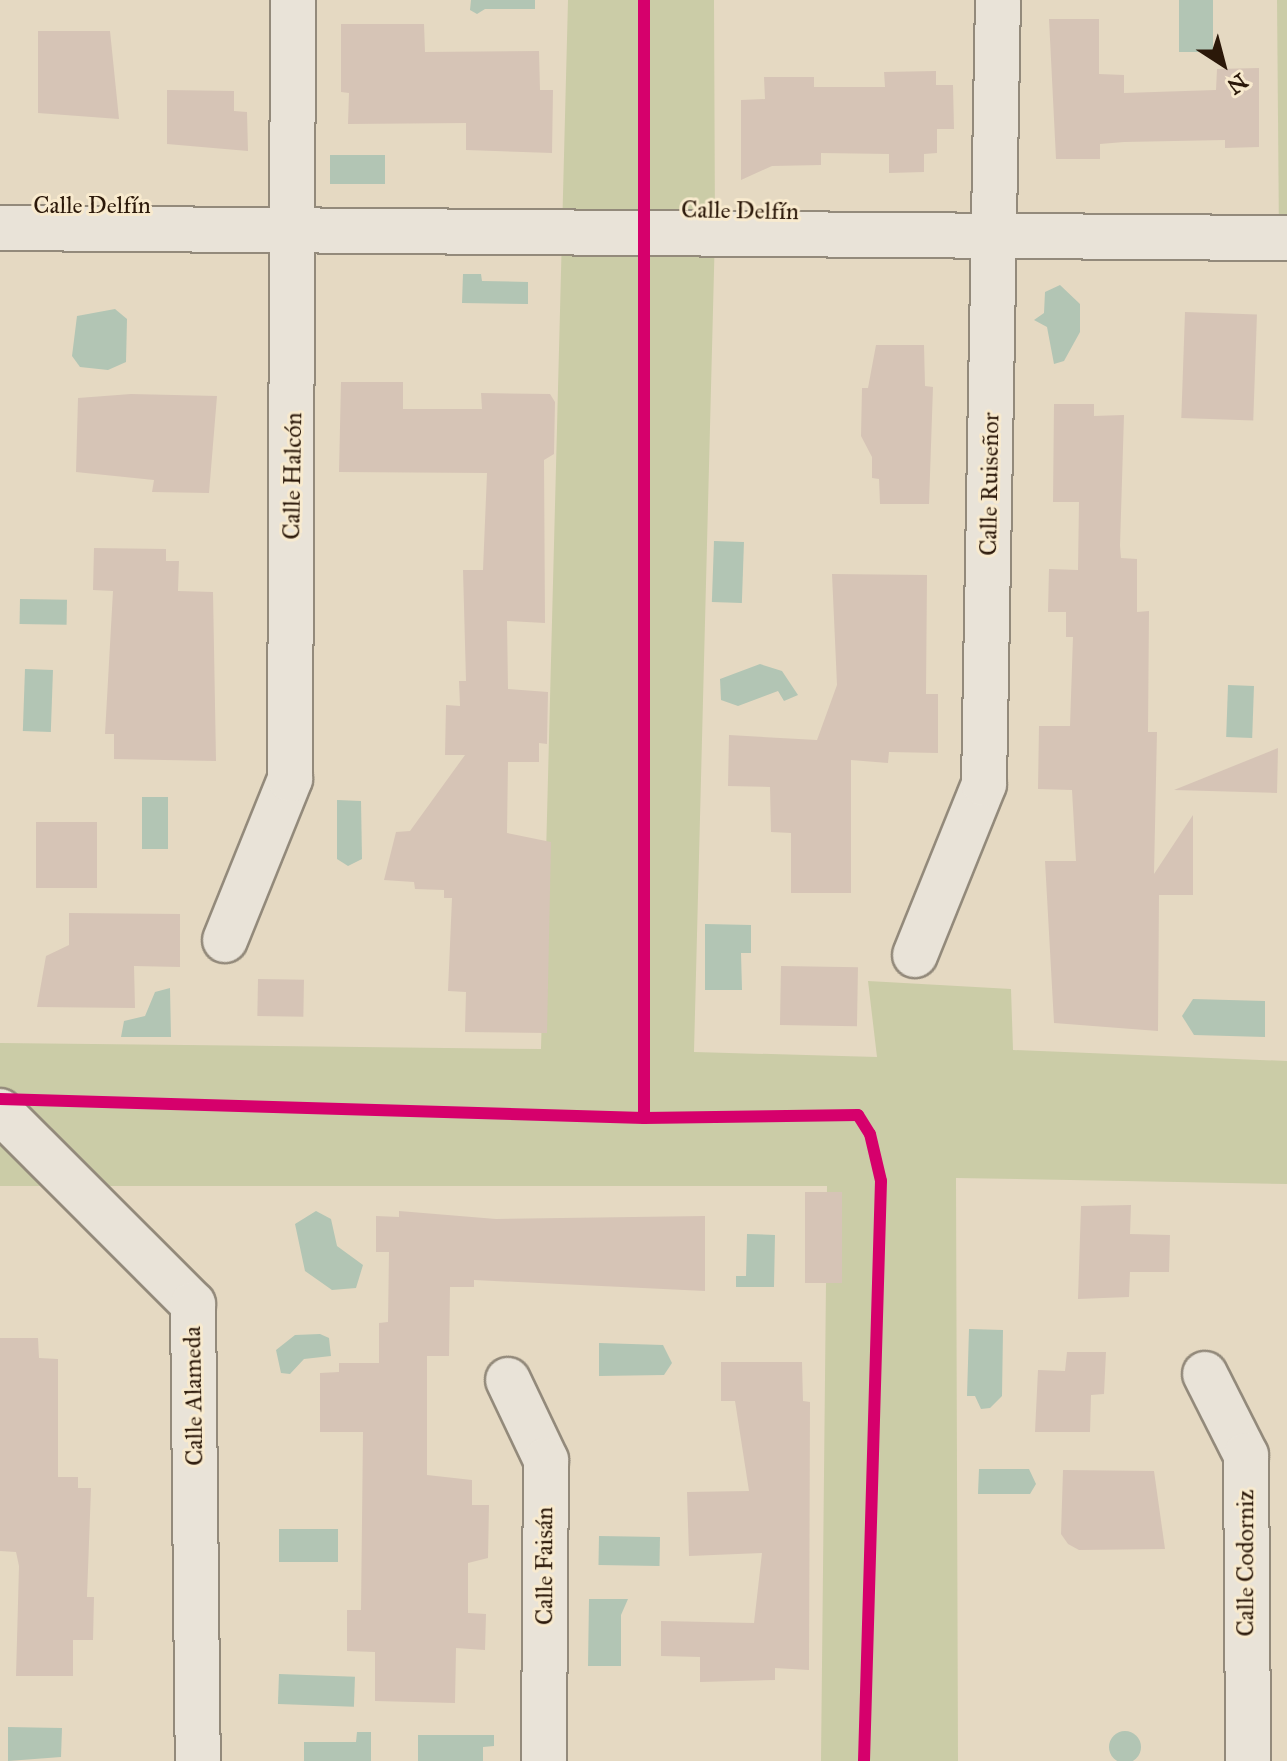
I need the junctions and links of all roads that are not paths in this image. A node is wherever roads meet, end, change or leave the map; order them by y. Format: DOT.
graph roads {
  1 [pos="293,0"];
  2 [pos="998,0"];
  3 [pos="0,228"];
  4 [pos="295,230"];
  5 [pos="995,236"];
  6 [pos="1287,238"];
  7 [pos="225,940"];
  8 [pos="915,955"];
  9 [pos="0,1111"];
  10 [pos="1205,1374"];
  11 [pos="508,1380"];
  12 [pos="198,1761"];
  13 [pos="544,1761"];
  14 [pos="1248,1761"];
  1 -- 4 [label="street, Calle Halcón"];
  2 -- 5 [label="street, Calle Ruiseñor"];
  3 -- 4 [label="street, Calle Delfín"];
  4 -- 5 [label="street, Calle Delfín"];
  4 -- 7 [label="street, Calle Halcón"];
  5 -- 6 [label="street, Calle Delfín"];
  5 -- 8 [label="street, Calle Ruiseñor"];
  9 -- 12 [label="street, Calle Alameda"];
  10 -- 14 [label="street, Calle Codorniz"];
  11 -- 13 [label="street, Calle Faisán"];
}
